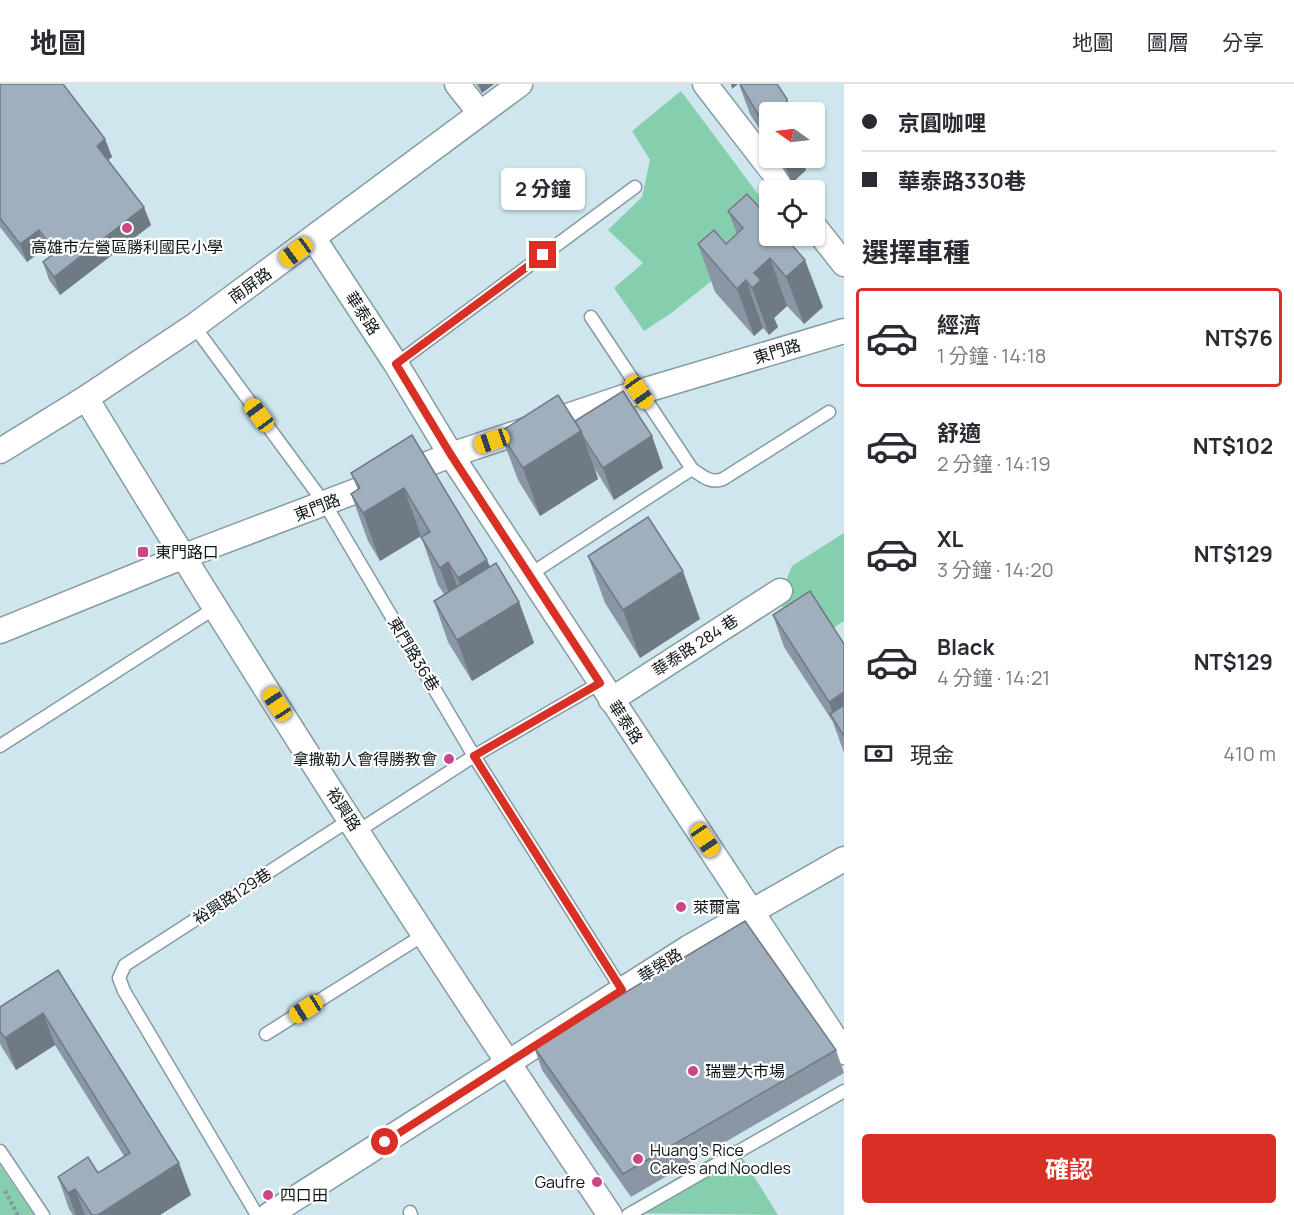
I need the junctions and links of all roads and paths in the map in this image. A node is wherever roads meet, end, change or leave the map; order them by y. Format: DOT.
graph roads {
  1 [pos="457,84"];
  2 [pos="520,84"];
  3 [pos="705,84"];
  4 [pos="480,113"];
  5 [pos="779,180"];
  6 [pos="635,187"];
  7 [pos="314,239"];
  8 [pos="825,240"];
  9 [pos="844,264"];
  10 [pos="591,317"];
  11 [pos="194,326"];
  12 [pos="844,331"];
  13 [pos="396,364"];
  14 [pos="639,392"];
  15 [pos="86,398"];
  16 [pos="829,412"];
  17 [pos="0,451"];
  18 [pos="451,455"];
  19 [pos="692,469"];
  20 [pos="325,504"];
  21 [pos="182,556"];
  22 [pos="529,575"];
  23 [pos="780,591"];
  24 [pos="216,608"];
  25 [pos="0,632"];
  26 [pos="605,692"];
  27 [pos="0,746"];
  28 [pos="474,756"];
  29 [pos="354,825"];
  30 [pos="844,859"];
  31 [pos="752,911"];
  32 [pos="425,934"];
  33 [pos="622,990"];
  34 [pos="266,1034"];
  35 [pos="844,1052"];
  36 [pos="508,1065"];
  37 [pos="844,1091"];
  38 [pos="0,1151"];
  39 [pos="0,1183"];
  40 [pos="18,1215"];
  41 [pos="43,1215"];
  42 [pos="257,1215"];
  43 [pos="269,1215"];
  44 [pos="610,1215"];
  45 [pos="628,1215"];
  1 -- 4 [label="street"];
  2 -- 4 [label="street, 南屏路"];
  3 -- 5 [label="street"];
  4 -- 7 [label="street, 南屏路"];
  6 -- 13 [label="lane"];
  7 -- 11 [label="street, 南屏路"];
  7 -- 13 [label="street, 華泰路"];
  8 -- 9 [label="street"];
  10 -- 14 [label="lane"];
  11 -- 15 [label="street, 南屏路"];
  11 -- 20 [label="lane, 東門路36巷"];
  12 -- 14 [label="street, 東門路"];
  13 -- 18 [label="street, 華泰路"];
  14 -- 18 [label="street, 東門路"];
  14 -- 19 [label="lane"];
  15 -- 17 [label="street, 南屏路"];
  15 -- 21 [label="street, 裕興路"];
  16 -- 19 [label="lane"];
  18 -- 20 [label="street, 東門路"];
  18 -- 22 [label="street, 華泰路"];
  19 -- 22 [label="lane"];
  20 -- 21 [label="street, 東門路"];
  20 -- 28 [label="lane, 東門路36巷"];
  21 -- 24 [label="street, 裕興路"];
  21 -- 25 [label="street, 東門路"];
  22 -- 26 [label="street, 華泰路"];
  23 -- 26 [label="street, 華泰路 284 巷"];
  24 -- 27 [label="lane"];
  24 -- 29 [label="street, 裕興路"];
  26 -- 28 [label="lane, 裕興路129巷"];
  26 -- 31 [label="street, 華泰路"];
  28 -- 29 [label="lane, 裕興路129巷"];
  28 -- 33 [label="lane, 東門路36巷"];
  29 -- 32 [label="street, 裕興路"];
  29 -- 42 [label="lane, 裕興路129巷"];
  30 -- 31 [label="street, 華榮路"];
  31 -- 33 [label="street, 華榮路"];
  31 -- 35 [label="street, 華泰路"];
  32 -- 34 [label="lane"];
  32 -- 36 [label="street, 裕興路"];
  33 -- 36 [label="street, 華榮路"];
  36 -- 43 [label="street, 華榮路"];
  36 -- 44 [label="street, 裕興路"];
  37 -- 45 [label="lane"];
  38 -- 41 [label="lane"];
  39 -- 40 [label="path"];
}
